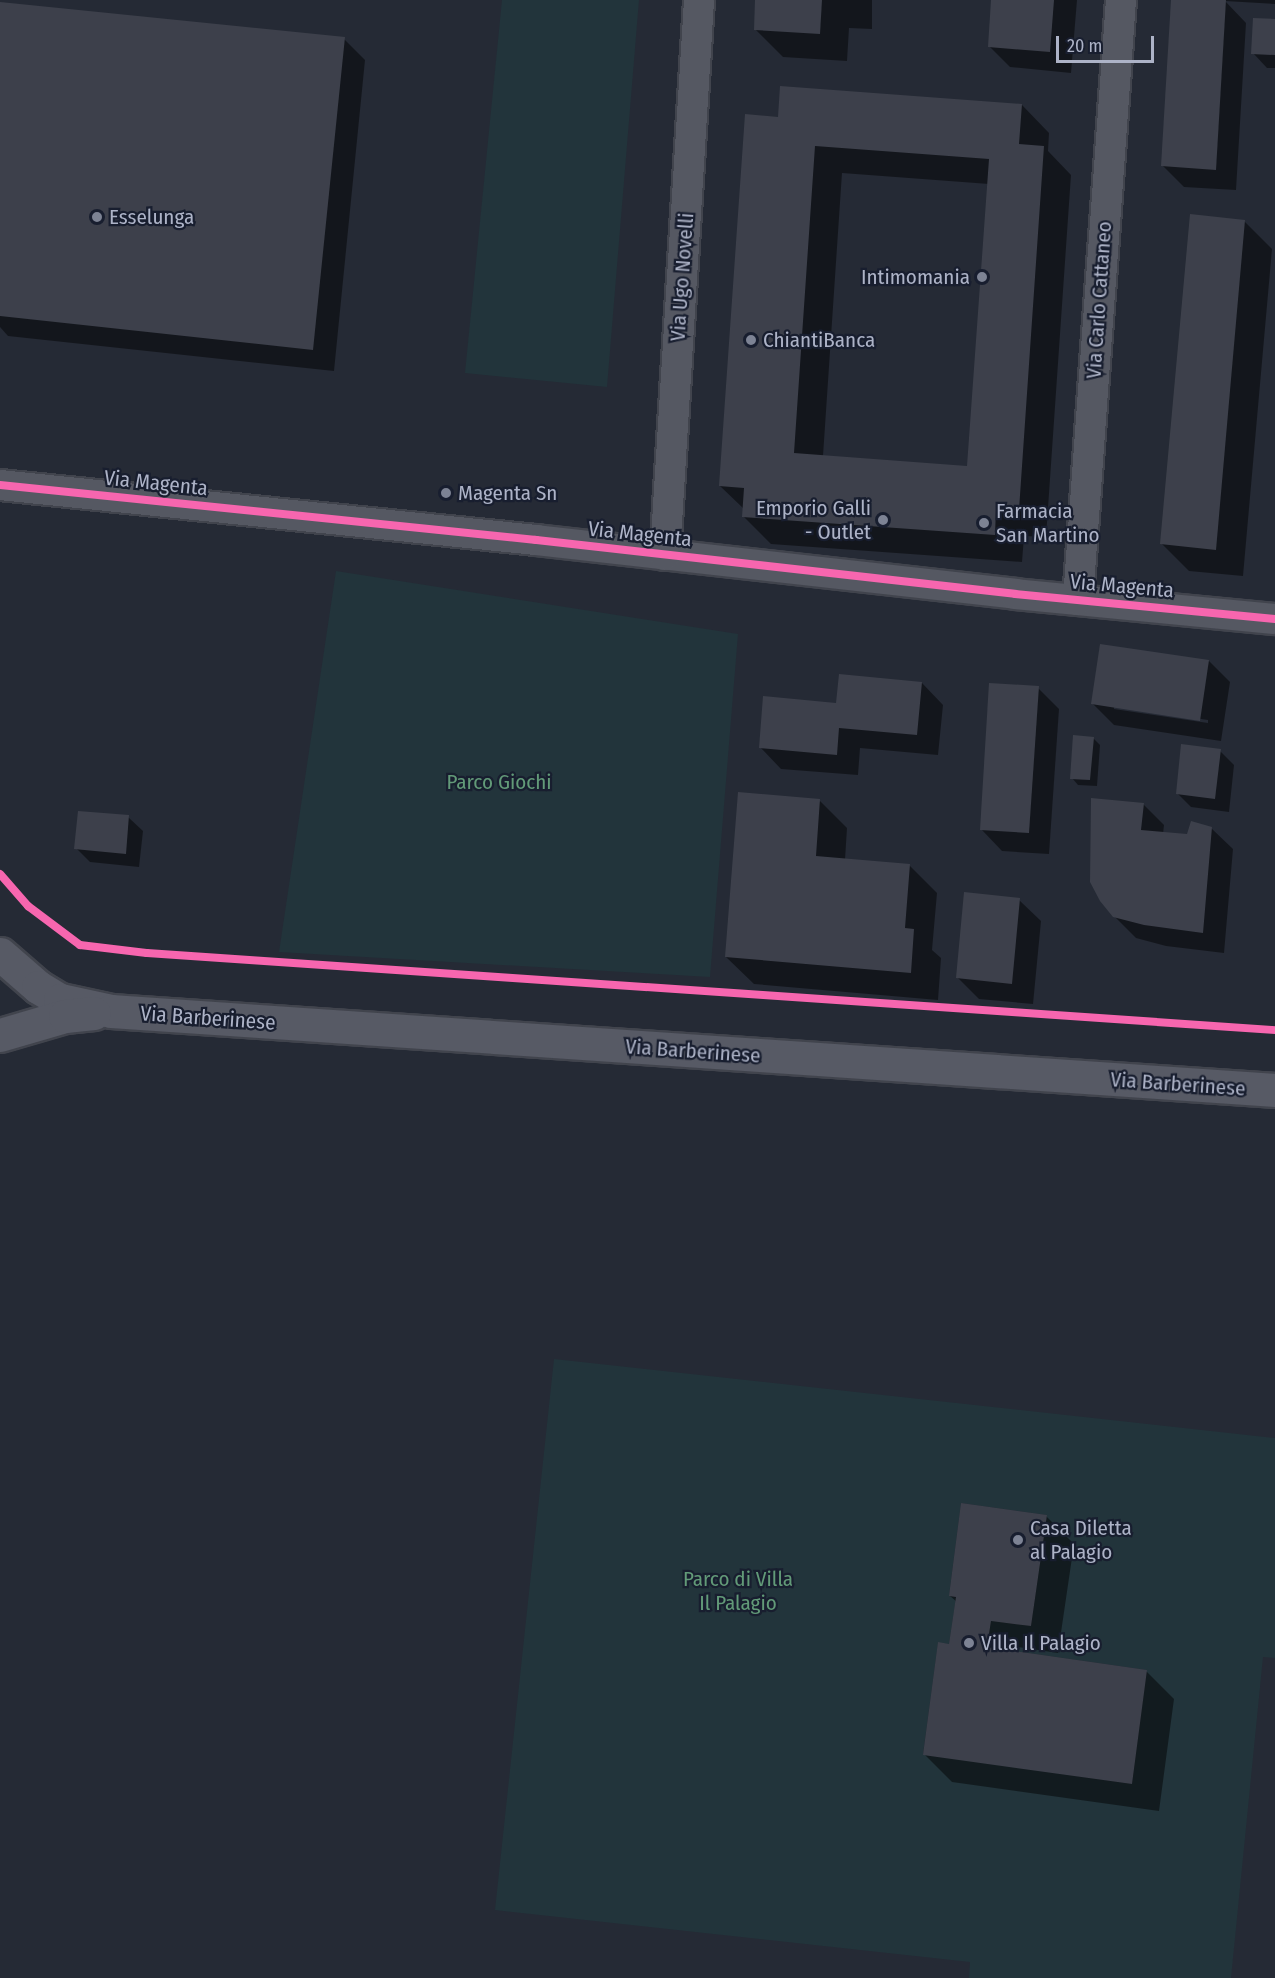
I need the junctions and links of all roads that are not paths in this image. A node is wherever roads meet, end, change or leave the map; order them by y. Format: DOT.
graph roads {
  1 [pos="699,0"];
  2 [pos="1121,0"];
  3 [pos="0,485"];
  4 [pos="664,555"];
  5 [pos="1078,600"];
  6 [pos="1275,619"];
  7 [pos="0,954"];
  8 [pos="111,1011"];
  9 [pos="0,1035"];
  10 [pos="1275,1090"];
  1 -- 4 [label="street, Via Ugo Novelli"];
  2 -- 5 [label="street, Via Carlo Cattaneo"];
  3 -- 4 [label="street, Via Magenta"];
  4 -- 5 [label="street, Via Magenta"];
  5 -- 6 [label="street, Via Magenta"];
  7 -- 8 [label="main road, Via Barberinese"];
  8 -- 9 [label="main road, Via Barberinese"];
  8 -- 10 [label="main road, Via Barberinese"];
}
